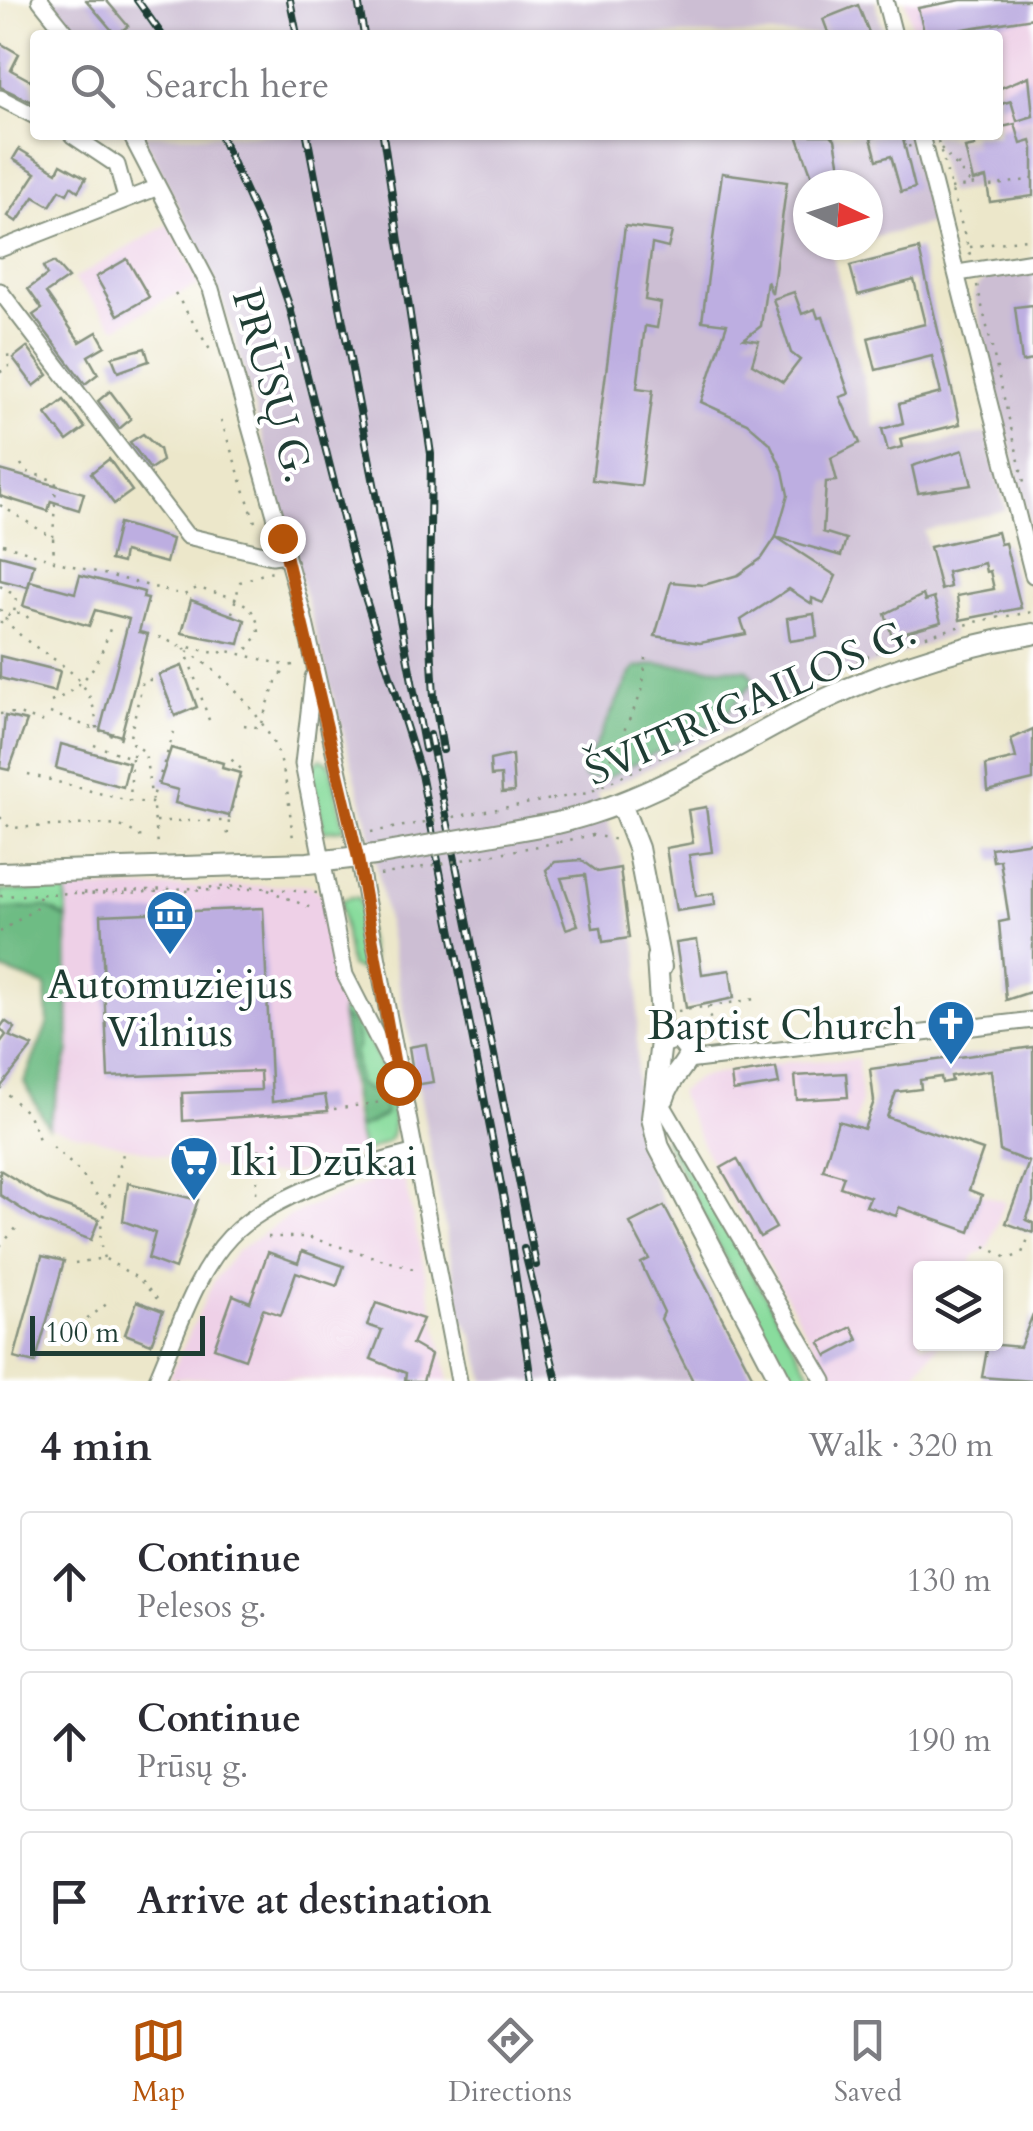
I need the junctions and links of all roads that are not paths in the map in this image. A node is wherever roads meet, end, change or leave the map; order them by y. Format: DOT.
graph roads {
  1 [pos="40,0"];
  2 [pos="885,0"];
  3 [pos="64,30"];
  4 [pos="893,30"];
  5 [pos="0,98"];
  6 [pos="30,113"];
  7 [pos="79,140"];
  8 [pos="133,140"];
  9 [pos="923,140"];
  10 [pos="140,153"];
  11 [pos="116,166"];
  12 [pos="156,188"];
  13 [pos="126,198"];
  14 [pos="0,249"];
  15 [pos="1033,260"];
  16 [pos="966,272"];
  17 [pos="0,292"];
  18 [pos="286,554"];
  19 [pos="1033,575"];
  20 [pos="1033,634"];
  21 [pos="307,666"];
  22 [pos="333,747"];
  23 [pos="304,764"];
  24 [pos="621,804"];
  25 [pos="324,862"];
  26 [pos="371,863"];
  27 [pos="0,873"];
  28 [pos="378,966"];
  29 [pos="345,975"];
  30 [pos="1033,1020"];
  31 [pos="675,1047"];
  32 [pos="398,1082"];
  33 [pos="662,1104"];
  34 [pos="655,1129"];
  35 [pos="412,1153"];
  36 [pos="156,1381"];
  37 [pos="459,1381"];
  38 [pos="780,1381"];
  39 [pos="824,1381"];
  1 -- 3 [label="street"];
  2 -- 4 [label="street"];
  5 -- 6 [label="street"];
  7 -- 11 [label="street"];
  8 -- 10 [label="street, PRŪSŲ G."];
  9 -- 16 [label="street"];
  10 -- 11 [label="street"];
  10 -- 12 [label="street, PRŪSŲ G."];
  11 -- 13 [label="street"];
  12 -- 13 [label="street"];
  12 -- 18 [label="street, PRŪSŲ G."];
  13 -- 14 [label="street"];
  15 -- 16 [label="street"];
  16 -- 19 [label="street"];
  17 -- 18 [label="street"];
  18 -- 21 [label="street, PRŪSŲ G."];
  20 -- 24 [label="main road, ŠVITRIGAILOS G."];
  21 -- 22 [label="street, PRŪSŲ G."];
  21 -- 23 [label="street, PRŪSŲ G."];
  22 -- 23 [label="street"];
  22 -- 26 [label="street, PRŪSŲ G."];
  23 -- 25 [label="street, PRŪSŲ G."];
  24 -- 26 [label="main road, ŠVITRIGAILOS G., bridge"];
  24 -- 31 [label="main road"];
  25 -- 26 [label="main road, ŠVITRIGAILOS G."];
  25 -- 27 [label="main road, ŠVITRIGAILOS G."];
  25 -- 29 [label="street, PRŪSŲ G."];
  26 -- 28 [label="street, PRŪSŲ G."];
  28 -- 29 [label="street"];
  28 -- 32 [label="street, PRŪSŲ G."];
  29 -- 32 [label="street, PRŪSŲ G."];
  30 -- 31 [label="street"];
  31 -- 33 [label="main road"];
  31 -- 34 [label="main road"];
  32 -- 35 [label="street"];
  33 -- 34 [label="main road"];
  33 -- 39 [label="street"];
  34 -- 38 [label="main road"];
  35 -- 36 [label="street"];
  35 -- 37 [label="street"];
}
